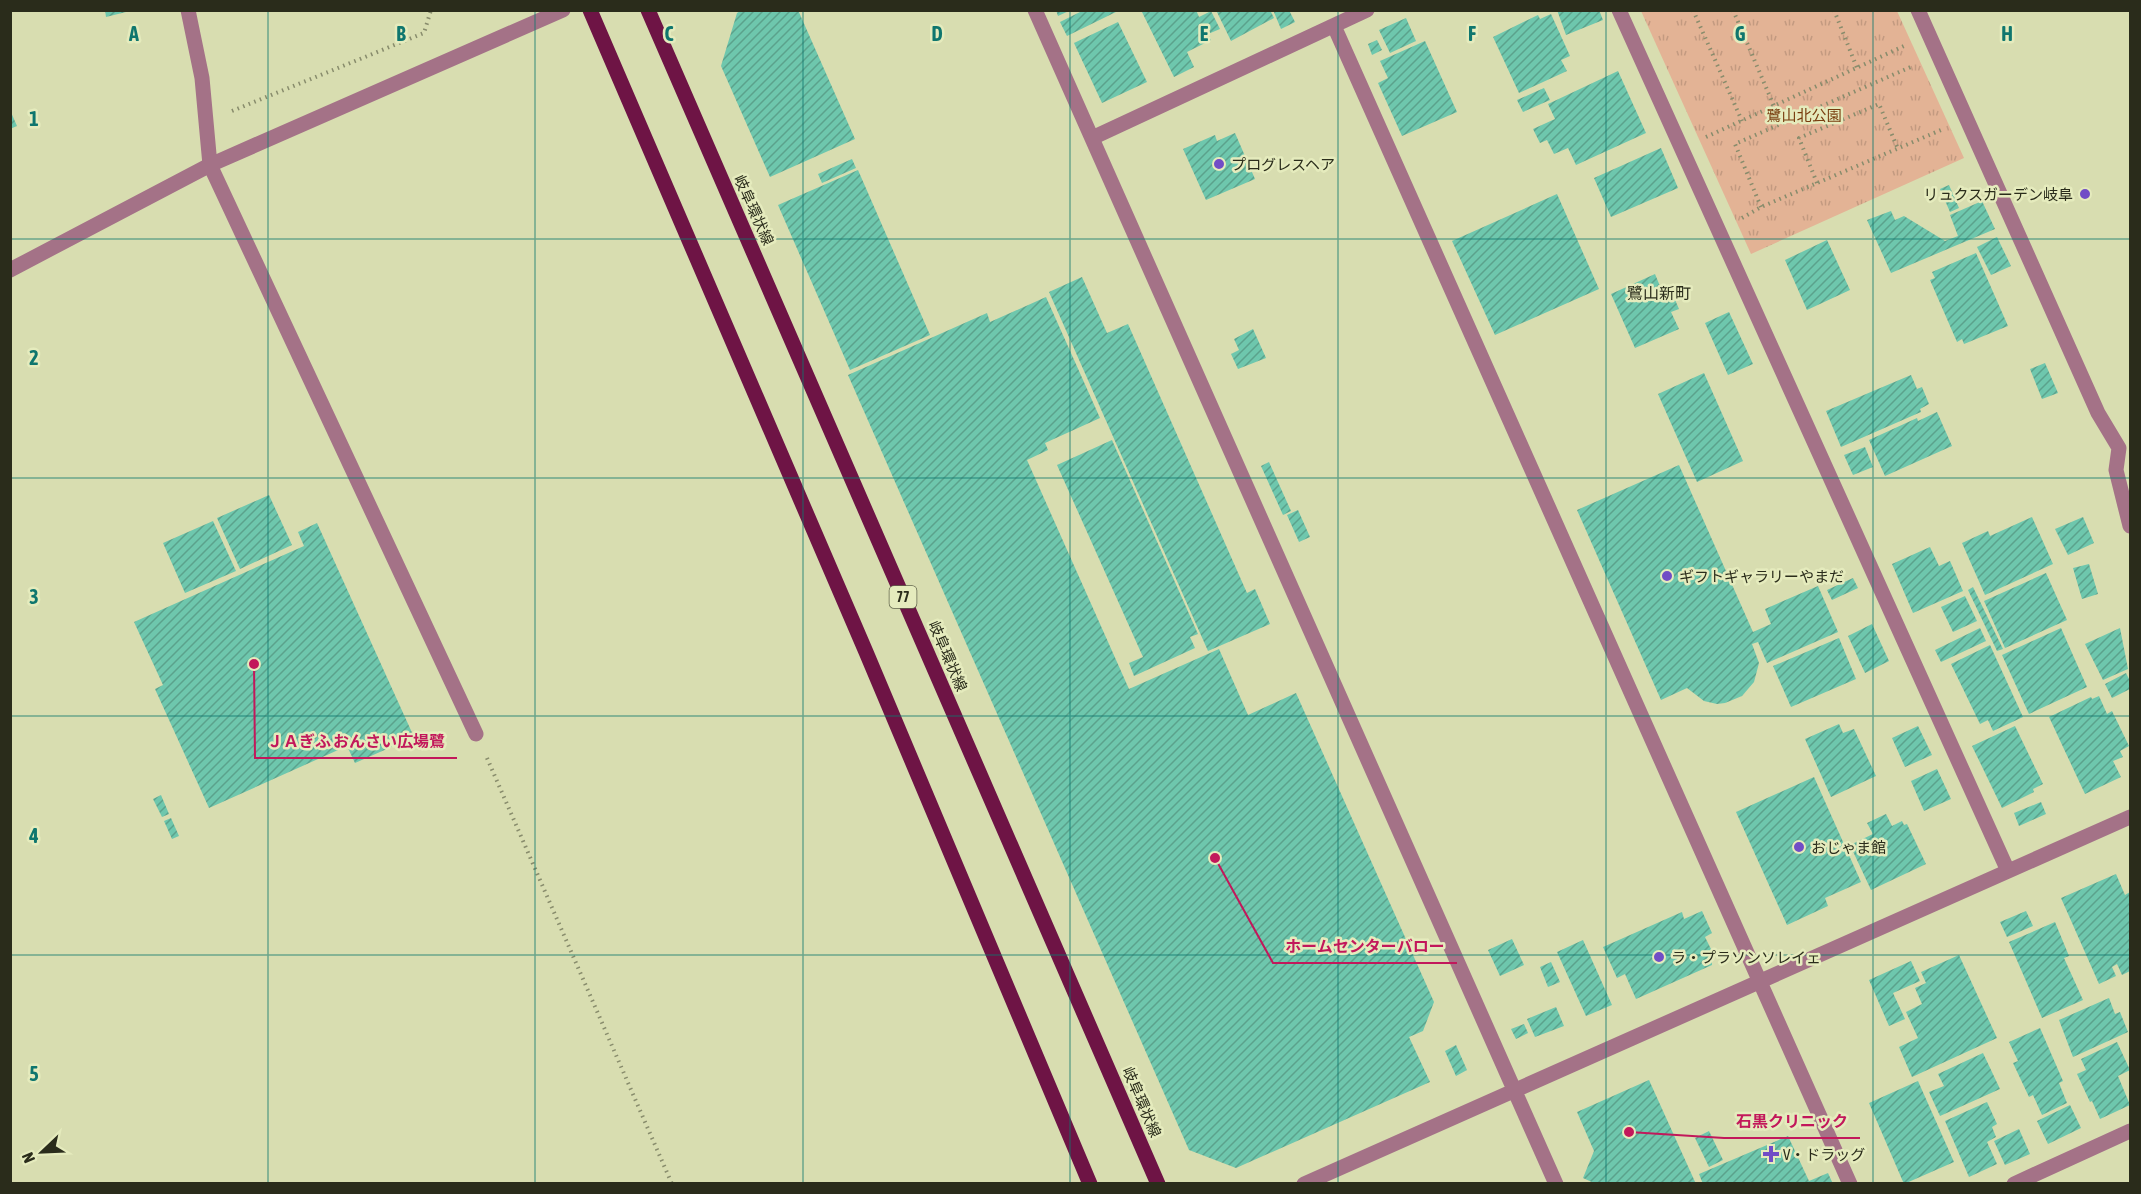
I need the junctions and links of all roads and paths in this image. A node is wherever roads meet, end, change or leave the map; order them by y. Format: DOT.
graph roads {
  1 [pos="188,10"];
  2 [pos="430,10"];
  3 [pos="563,10"];
  4 [pos="590,10"];
  5 [pos="648,10"];
  6 [pos="1035,10"];
  7 [pos="1367,10"];
  8 [pos="1619,10"];
  9 [pos="1693,10"];
  10 [pos="1733,10"];
  11 [pos="1834,10"];
  12 [pos="1918,10"];
  13 [pos="1334,26"];
  14 [pos="1929,36"];
  15 [pos="1918,64"];
  16 [pos="1857,68"];
  17 [pos="1774,106"];
  18 [pos="1742,121"];
  19 [pos="206,122"];
  20 [pos="1947,128"];
  21 [pos="1092,138"];
  22 [pos="1681,148"];
  23 [pos="1898,149"];
  24 [pos="210,165"];
  25 [pos="1817,183"];
  26 [pos="10,270"];
  27 [pos="2125,442"];
  28 [pos="2130,526"];
  29 [pos="476,734"];
  30 [pos="2130,817"];
  31 [pos="2008,871"];
  32 [pos="1760,980"];
  33 [pos="1514,1090"];
  34 [pos="2130,1131"];
  35 [pos="672,1184"];
  36 [pos="1090,1184"];
  37 [pos="1158,1184"];
  38 [pos="1304,1184"];
  39 [pos="1556,1184"];
  40 [pos="1850,1184"];
  41 [pos="2014,1184"];
  1 -- 19 [label="street"];
  2 -- 19 [label="path"];
  3 -- 24 [label="street"];
  4 -- 36 [label="main road"];
  5 -- 37 [label="main road, 岐阜環状線 / 77"];
  6 -- 21 [label="street"];
  7 -- 13 [label="street"];
  8 -- 22 [label="street"];
  9 -- 18 [label="path"];
  10 -- 17 [label="path"];
  11 -- 16 [label="path"];
  12 -- 14 [label="street"];
  13 -- 21 [label="street"];
  13 -- 32 [label="street"];
  14 -- 16 [label="path"];
  14 -- 27 [label="street"];
  15 -- 25 [label="path"];
  16 -- 17 [label="path"];
  17 -- 18 [label="path"];
  18 -- 22 [label="path"];
  19 -- 24 [label="street"];
  20 -- 23 [label="path"];
  21 -- 33 [label="street"];
  22 -- 31 [label="street"];
  23 -- 25 [label="path"];
  23 -- 25 [label="path"];
  24 -- 26 [label="street"];
  24 -- 29 [label="street"];
  27 -- 28 [label="street"];
  29 -- 35 [label="path"];
  30 -- 31 [label="street"];
  31 -- 32 [label="street"];
  32 -- 33 [label="street"];
  32 -- 40 [label="street"];
  33 -- 38 [label="street"];
  33 -- 39 [label="street"];
  34 -- 41 [label="street"];
}
